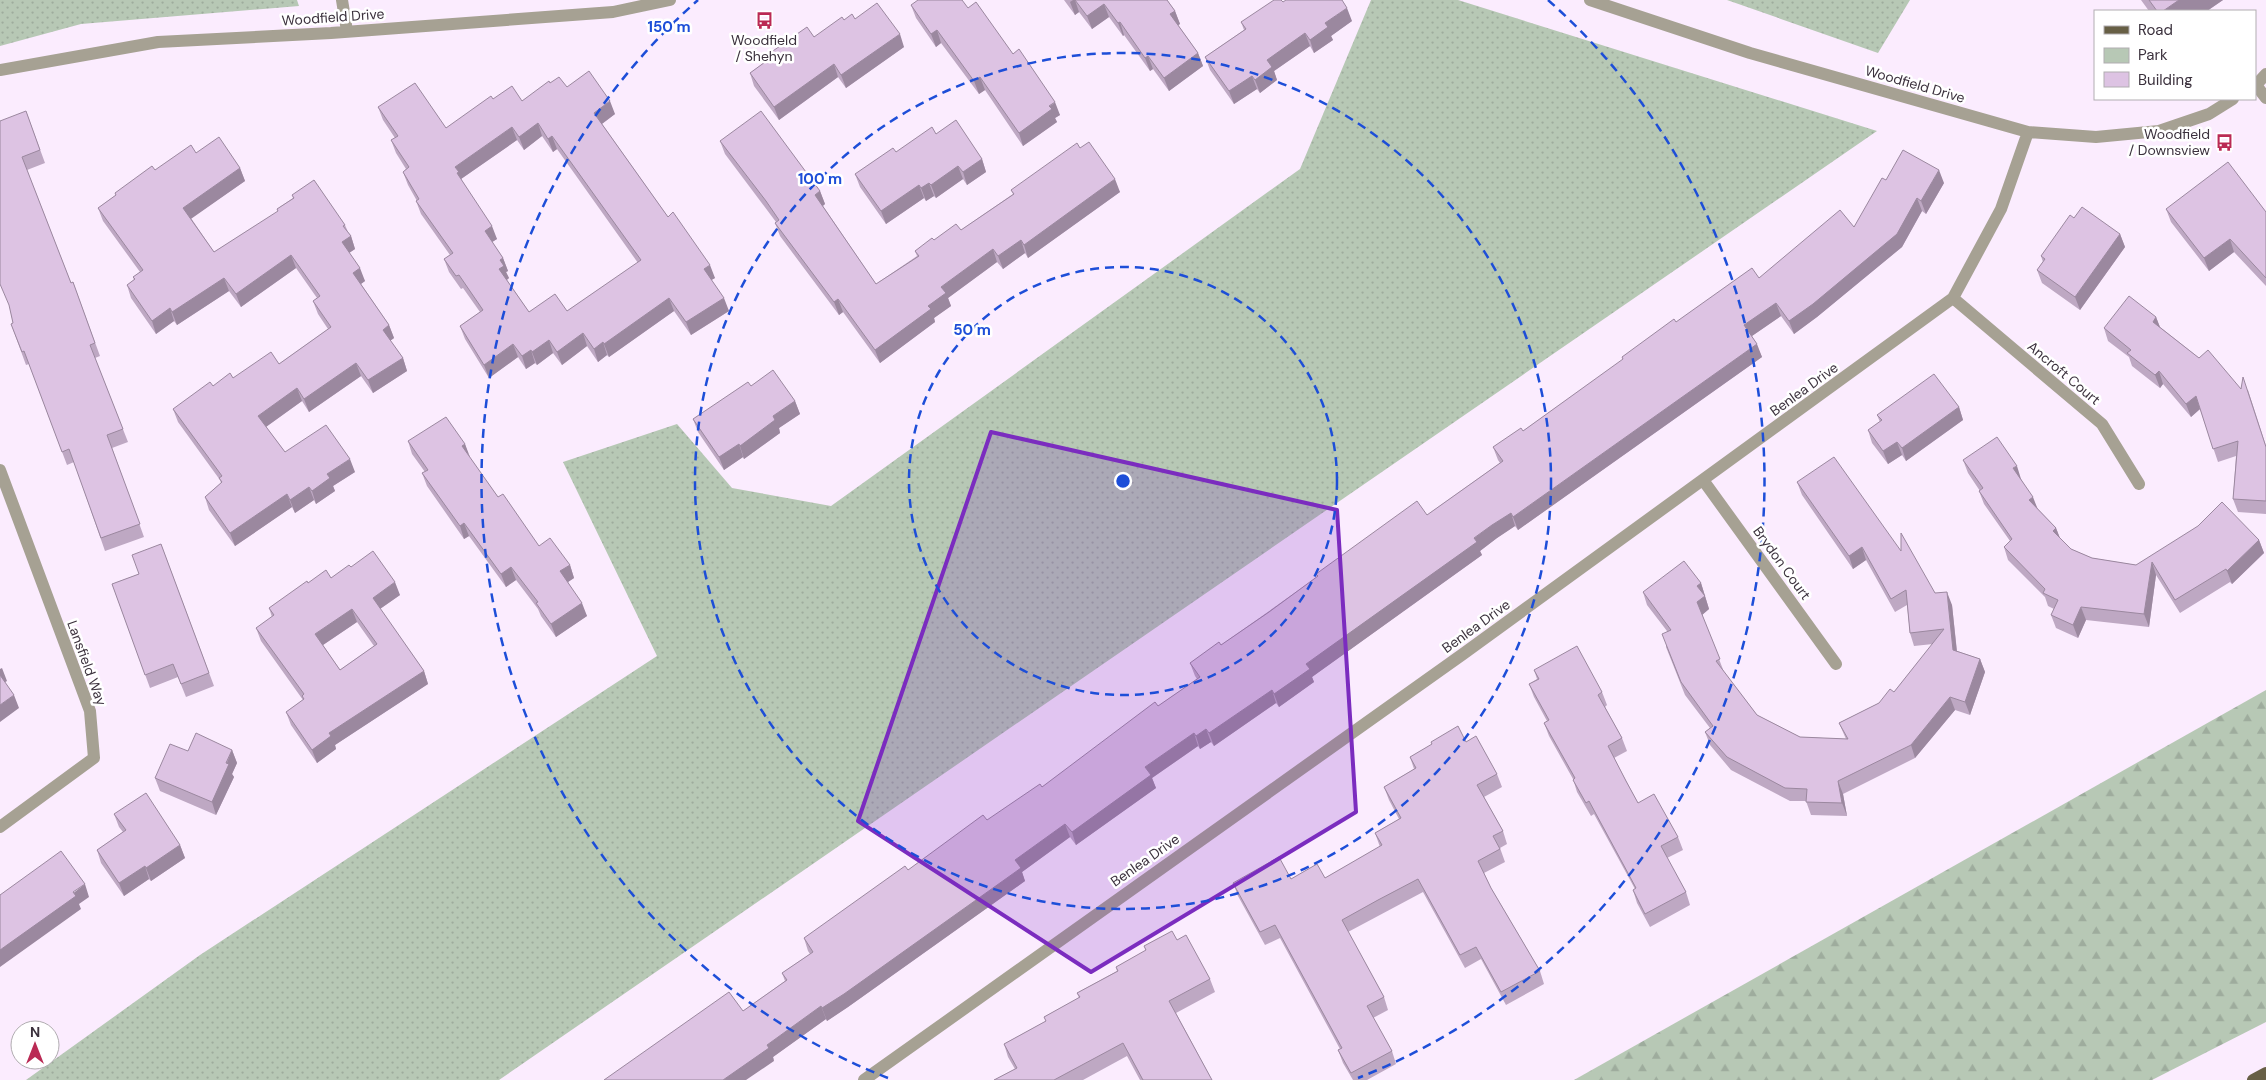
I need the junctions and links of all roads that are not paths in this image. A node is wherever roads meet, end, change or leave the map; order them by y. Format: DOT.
graph roads {
  1 [pos="342,0"];
  2 [pos="670,0"];
  3 [pos="1590,0"];
  4 [pos="347,31"];
  5 [pos="0,70"];
  6 [pos="2266,74"];
  7 [pos="2256,84"];
  8 [pos="2256,86"];
  9 [pos="2266,98"];
  10 [pos="2232,100"];
  11 [pos="2028,132"];
  12 [pos="1953,298"];
  13 [pos="0,470"];
  14 [pos="1704,480"];
  15 [pos="2139,484"];
  16 [pos="1836,664"];
  17 [pos="0,827"];
  18 [pos="2266,1073"];
  19 [pos="864,1080"];
  20 [pos="2253,1080"];
  1 -- 4 [label="street"];
  2 -- 4 [label="street, Woodfield Drive"];
  3 -- 11 [label="street, Woodfield Drive"];
  4 -- 5 [label="street, Woodfield Drive"];
  6 -- 7 [label="street"];
  8 -- 9 [label="street"];
  10 -- 11 [label="street, Woodfield Drive"];
  11 -- 12 [label="street, Benlea Drive"];
  12 -- 14 [label="street, Benlea Drive"];
  12 -- 15 [label="street, Ancroft Court"];
  13 -- 17 [label="street, Lansfield Way"];
  14 -- 16 [label="street, Brydon Court"];
  14 -- 19 [label="street, Benlea Drive"];
  18 -- 20 [label="main road"];
}
